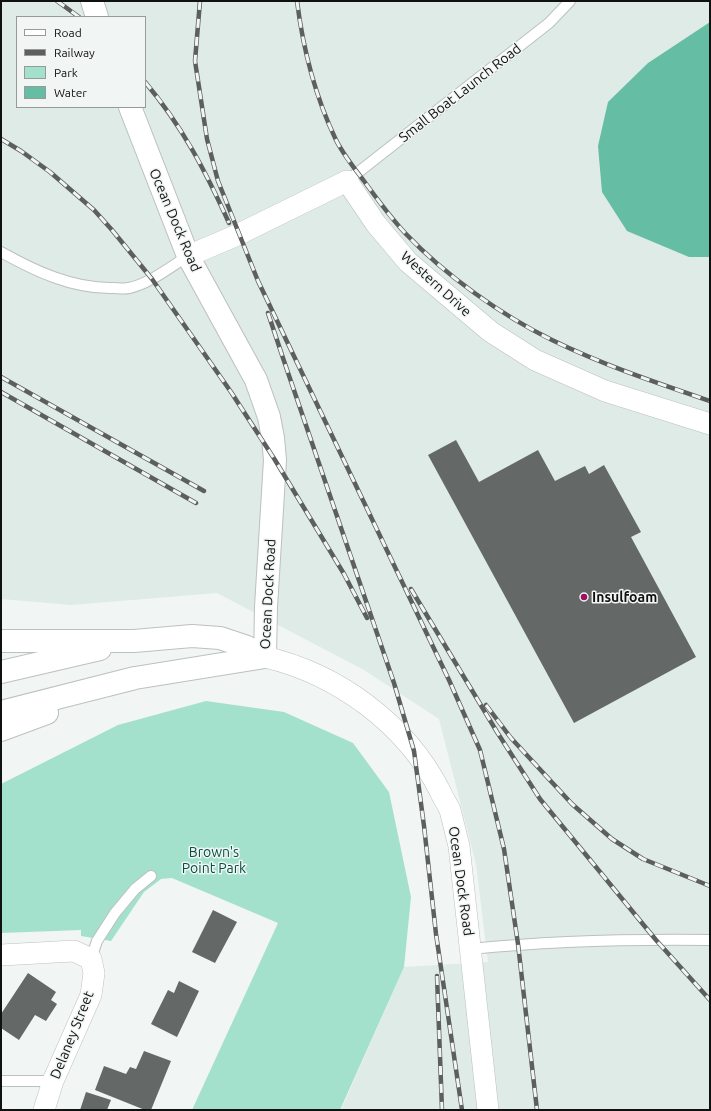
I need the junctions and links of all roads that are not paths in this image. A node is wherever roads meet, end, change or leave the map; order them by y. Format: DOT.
graph roads {
  1 [pos="92,1"];
  2 [pos="570,1"];
  3 [pos="97,16"];
  4 [pos="130,108"];
  5 [pos="347,181"];
  6 [pos="1,252"];
  7 [pos="188,256"];
  8 [pos="710,424"];
  9 [pos="1,641"];
  10 [pos="134,641"];
  11 [pos="265,657"];
  12 [pos="1,672"];
  13 [pos="136,678"];
  14 [pos="1,712"];
  15 [pos="1,730"];
  16 [pos="151,876"];
  17 [pos="710,940"];
  18 [pos="471,949"];
  19 [pos="1,955"];
  20 [pos="92,959"];
  21 [pos="1,1081"];
  22 [pos="53,1081"];
  23 [pos="44,1110"];
  24 [pos="488,1110"];
  1 -- 3 [label="main road"];
  2 -- 5 [label="lane, Small Boat Launch Road"];
  4 -- 7 [label="main road, Ocean Dock Road"];
  5 -- 7 [label="street"];
  5 -- 8 [label="street, Western Drive"];
  6 -- 7 [label="lane"];
  7 -- 11 [label="main road, Ocean Dock Road"];
  9 -- 10 [label="main road"];
  10 -- 11 [label="main road"];
  10 -- 12 [label="main road"];
  11 -- 13 [label="main road"];
  11 -- 18 [label="street, Ocean Dock Road"];
  13 -- 14 [label="main road"];
  13 -- 15 [label="main road"];
  16 -- 20 [label="lane"];
  17 -- 18 [label="lane"];
  18 -- 24 [label="street, Ocean Dock Road"];
  19 -- 20 [label="street"];
  20 -- 22 [label="street, Delaney Street"];
  21 -- 22 [label="lane"];
  22 -- 23 [label="street, Delaney Street"];
}
